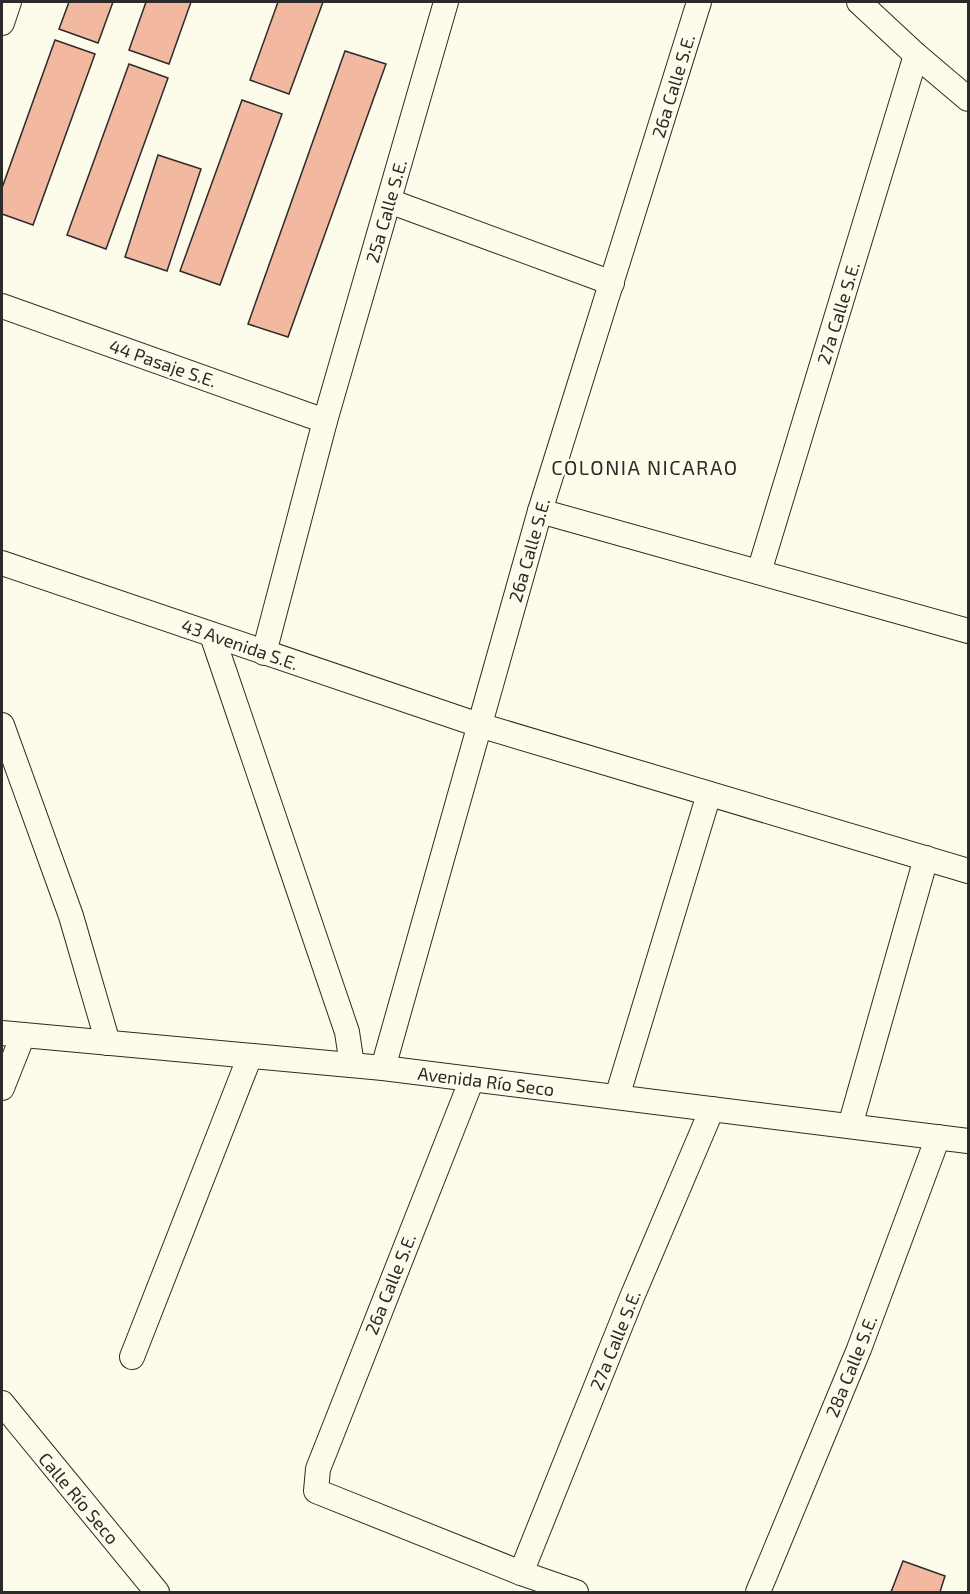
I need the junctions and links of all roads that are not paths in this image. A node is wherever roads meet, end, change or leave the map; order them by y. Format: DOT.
graph roads {
  1 [pos="9,2"];
  2 [pos="446,2"];
  3 [pos="699,2"];
  4 [pos="860,2"];
  5 [pos="2,23"];
  6 [pos="916,55"];
  7 [pos="969,99"];
  8 [pos="389,201"];
  9 [pos="612,283"];
  10 [pos="2,306"];
  11 [pos="325,421"];
  12 [pos="540,511"];
  13 [pos="2,563"];
  14 [pos="759,572"];
  15 [pos="969,632"];
  16 [pos="212,635"];
  17 [pos="264,652"];
  18 [pos="2,725"];
  19 [pos="478,725"];
  20 [pos="709,794"];
  21 [pos="926,858"];
  22 [pos="969,871"];
  23 [pos="12,1034"];
  24 [pos="108,1043"];
  25 [pos="250,1056"];
  26 [pos="352,1065"];
  27 [pos="383,1068"];
  28 [pos="472,1079"];
  29 [pos="2,1088"];
  30 [pos="616,1097"];
  31 [pos="712,1109"];
  32 [pos="850,1126"];
  33 [pos="938,1137"];
  34 [pos="969,1141"];
  35 [pos="132,1357"];
  36 [pos="2,1403"];
  37 [pos="528,1581"];
  38 [pos="157,1593"];
  39 [pos="576,1593"];
  40 [pos="758,1593"];
  1 -- 5 [label="street"];
  2 -- 8 [label="street, 25a Calle S.E."];
  3 -- 9 [label="street, 26a Calle S.E."];
  4 -- 6 [label="street"];
  6 -- 7 [label="street"];
  6 -- 14 [label="street, 27a Calle S.E."];
  8 -- 9 [label="street"];
  8 -- 11 [label="street, 25a Calle S.E."];
  9 -- 12 [label="street, 26a Calle S.E."];
  10 -- 11 [label="street, 44 Pasaje S.E."];
  11 -- 17 [label="street, 25a Calle S.E."];
  12 -- 14 [label="street"];
  12 -- 19 [label="street, 26a Calle S.E."];
  13 -- 16 [label="street, 43 Avenida S.E."];
  14 -- 15 [label="street"];
  16 -- 17 [label="street, 43 Avenida S.E."];
  16 -- 26 [label="street"];
  17 -- 19 [label="street, 43 Avenida S.E."];
  18 -- 24 [label="street"];
  19 -- 20 [label="street, 43 Avenida S.E."];
  19 -- 27 [label="street, 26a Calle S.E."];
  20 -- 21 [label="street, 43 Avenida S.E."];
  20 -- 30 [label="street"];
  21 -- 22 [label="street, 43 Avenida S.E."];
  21 -- 32 [label="street"];
  23 -- 24 [label="street, Avenida Río Seco"];
  23 -- 29 [label="street"];
  24 -- 25 [label="street, Avenida Río Seco"];
  25 -- 26 [label="street, Avenida Río Seco"];
  25 -- 35 [label="street"];
  26 -- 27 [label="street, Avenida Río Seco"];
  27 -- 28 [label="street, Avenida Río Seco"];
  28 -- 30 [label="street, Avenida Río Seco"];
  28 -- 37 [label="street, 26a Calle S.E."];
  30 -- 31 [label="street, Avenida Río Seco"];
  31 -- 32 [label="street, Avenida Río Seco"];
  31 -- 37 [label="street, 27a Calle S.E."];
  32 -- 33 [label="street, Avenida Río Seco"];
  33 -- 34 [label="street, Avenida Río Seco"];
  33 -- 40 [label="street, 28a Calle S.E."];
  36 -- 38 [label="street, Calle Río Seco"];
  37 -- 39 [label="street"];
}
